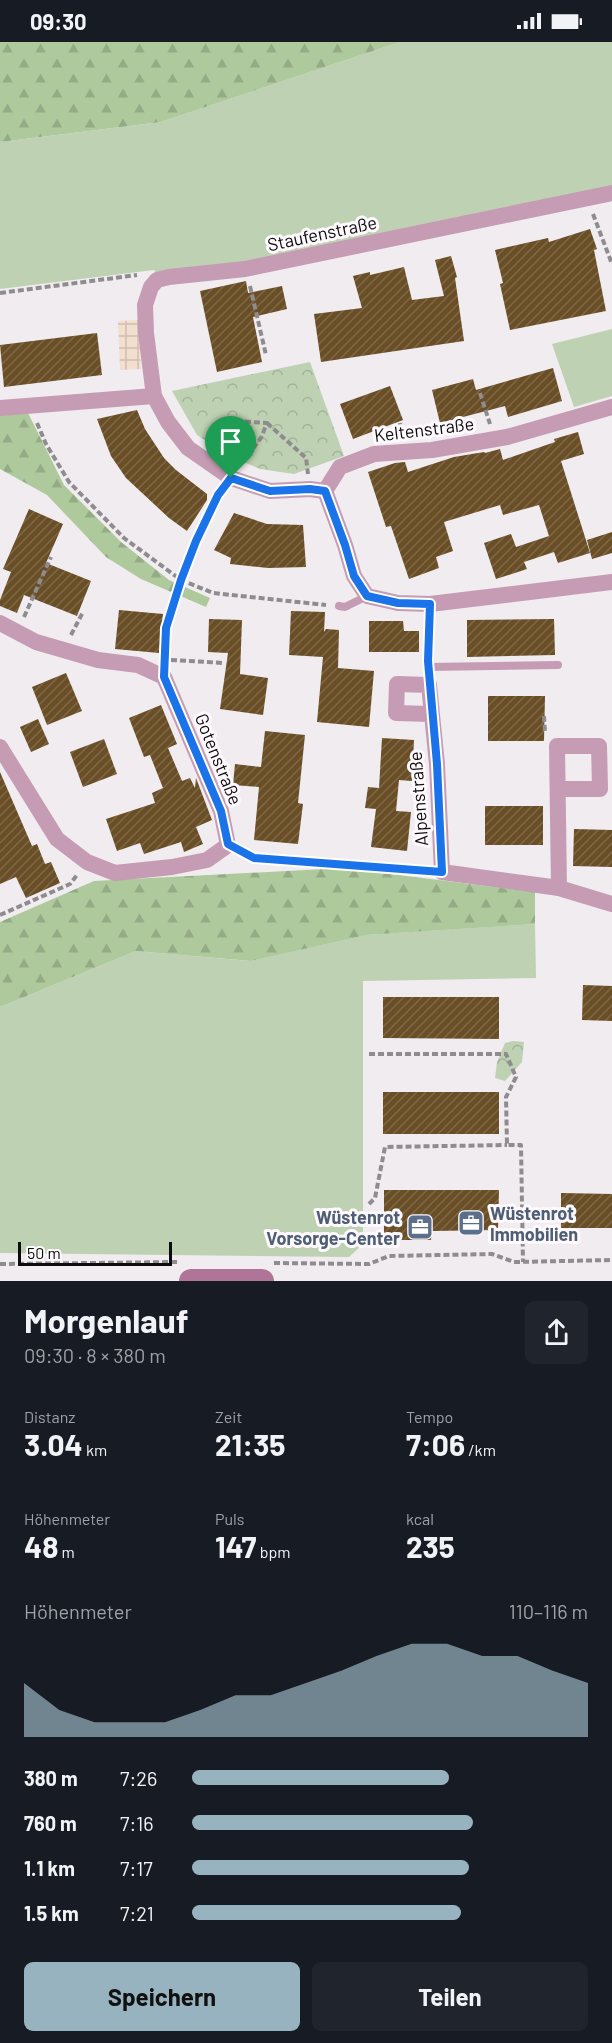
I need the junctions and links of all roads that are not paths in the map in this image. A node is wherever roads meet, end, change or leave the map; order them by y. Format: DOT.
graph roads {
  1 [pos="612,193"];
  2 [pos="154,396"];
  3 [pos="612,407"];
  4 [pos="4,408"];
  5 [pos="317,490"];
  6 [pos="612,582"];
  7 [pos="367,596"];
  8 [pos="339,606"];
  9 [pos="0,623"];
  10 [pos="558,665"];
  11 [pos="429,685"];
  12 [pos="431,714"];
  13 [pos="0,747"];
  14 [pos="558,789"];
  15 [pos="560,888"];
  16 [pos="612,904"];
  17 [pos="188,1271"];
  18 [pos="266,1272"];
  19 [pos="226,1281"];
  1 -- 2 [label="street, Staufenstraße"];
  2 -- 4 [label="street"];
  2 -- 5 [label="street"];
  3 -- 5 [label="street, Keltenstraße"];
  5 -- 7 [label="street"];
  6 -- 7 [label="street"];
  7 -- 8 [label="lane"];
  9 -- 13 [label="street, Gotenstraße"];
  10 -- 11 [label="lane"];
  11 -- 12 [label="street, Alpenstraße"];
  11 -- 12 [label="street"];
  12 -- 15 [label="street, Alpenstraße"];
  14 -- 15 [label="street"];
  15 -- 16 [label="street"];
  17 -- 19 [label="main road"];
  18 -- 19 [label="main road"];
}
